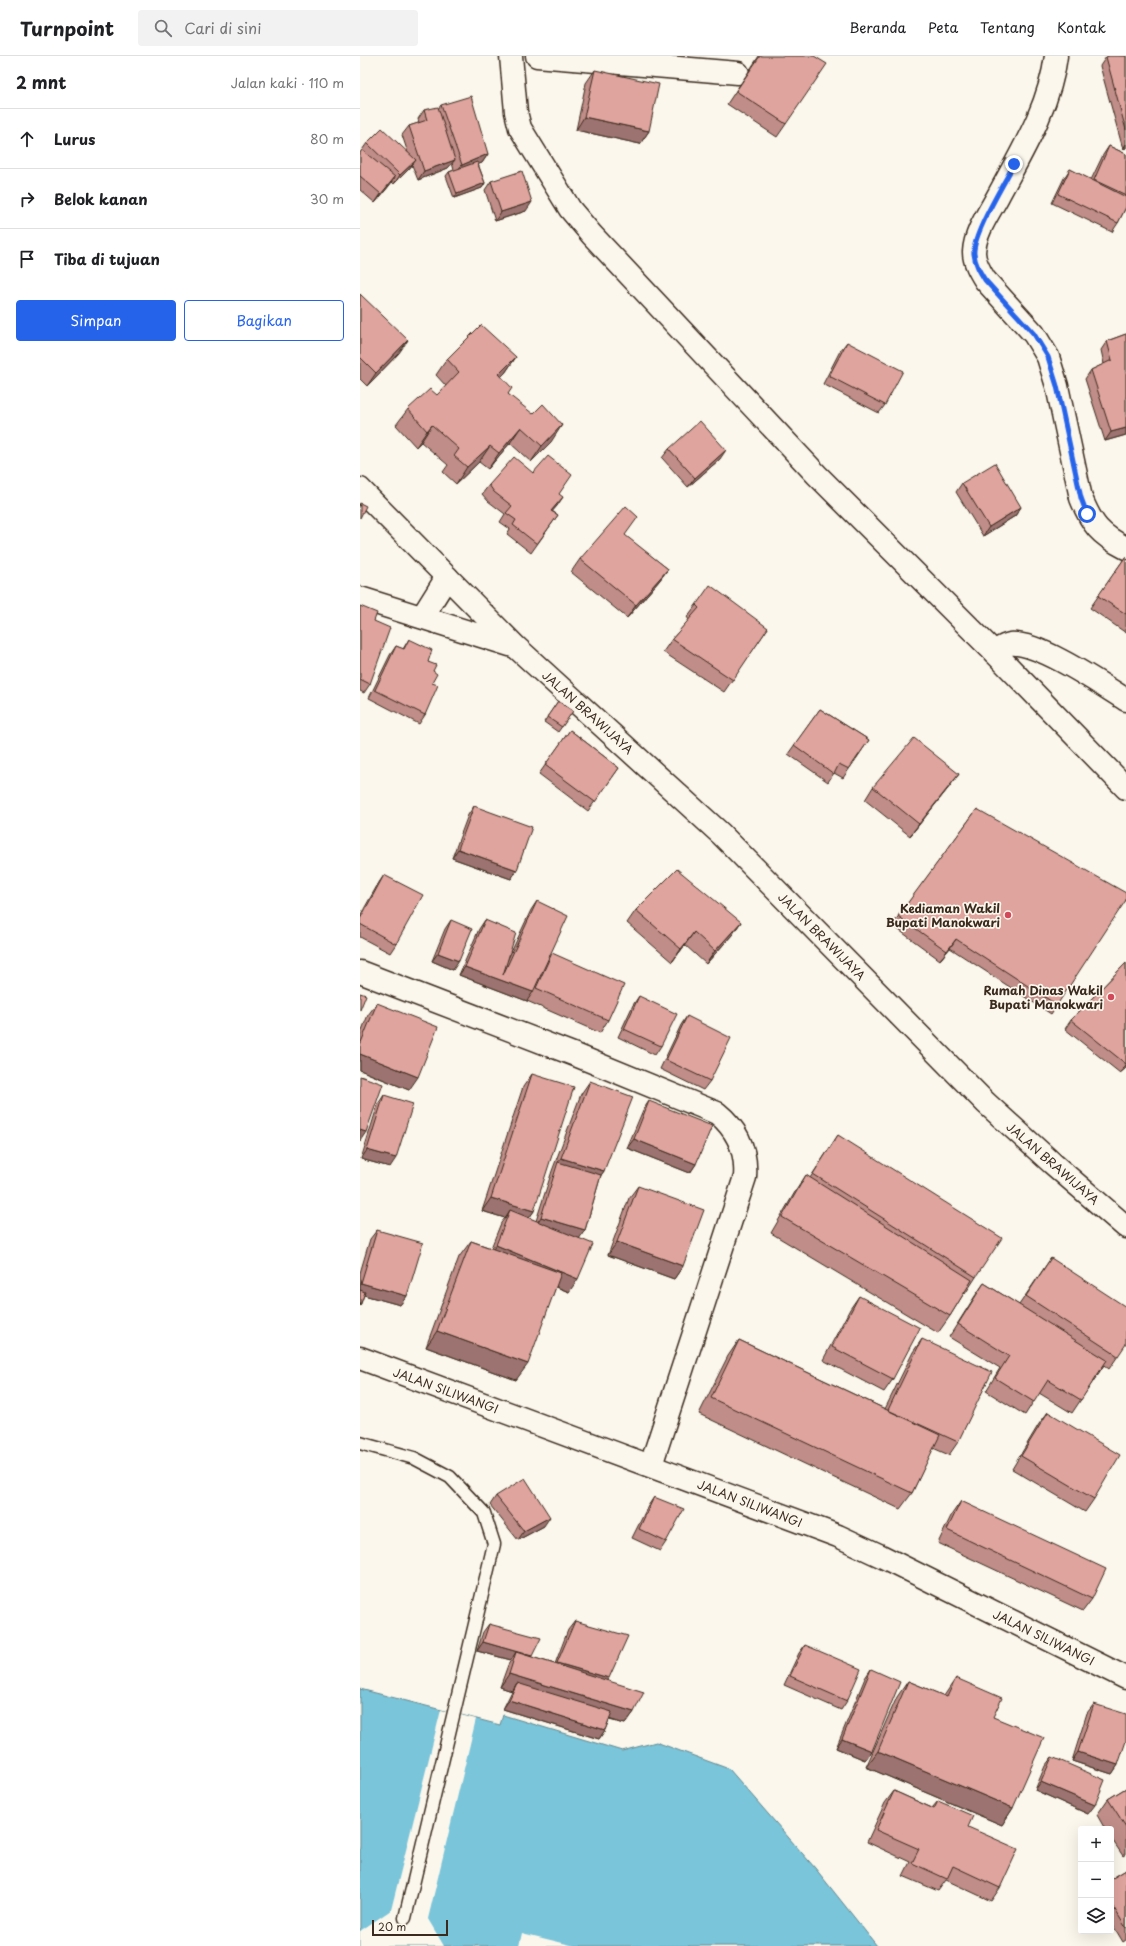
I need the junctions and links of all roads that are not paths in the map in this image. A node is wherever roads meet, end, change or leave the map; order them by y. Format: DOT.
graph roads {
  1 [pos="511,56"];
  2 [pos="537,56"];
  3 [pos="1056,56"];
  4 [pos="738,73"];
  5 [pos="360,489"];
  6 [pos="1126,548"];
  7 [pos="447,578"];
  8 [pos="360,598"];
  9 [pos="422,617"];
  10 [pos="516,647"];
  11 [pos="994,652"];
  12 [pos="1126,700"];
  13 [pos="1126,788"];
  14 [pos="360,972"];
  15 [pos="1126,1227"];
  16 [pos="360,1358"];
  17 [pos="360,1443"];
  18 [pos="651,1465"];
  19 [pos="1126,1678"];
  20 [pos="405,1918"];
  1 -- 11 [label="main road"];
  2 -- 4 [label="main road"];
  3 -- 6 [label="main road"];
  5 -- 7 [label="main road, JALAN BRAWIJAYA"];
  7 -- 9 [label="main road"];
  7 -- 10 [label="main road, JALAN BRAWIJAYA"];
  8 -- 9 [label="main road, JALAN BRAWIJAYA"];
  9 -- 10 [label="main road, JALAN BRAWIJAYA"];
  10 -- 15 [label="main road, JALAN BRAWIJAYA"];
  11 -- 12 [label="main road"];
  11 -- 13 [label="main road"];
  14 -- 18 [label="main road"];
  16 -- 18 [label="main road, JALAN SILIWANGI"];
  17 -- 20 [label="lane"];
  18 -- 19 [label="main road, JALAN SILIWANGI"];
}
